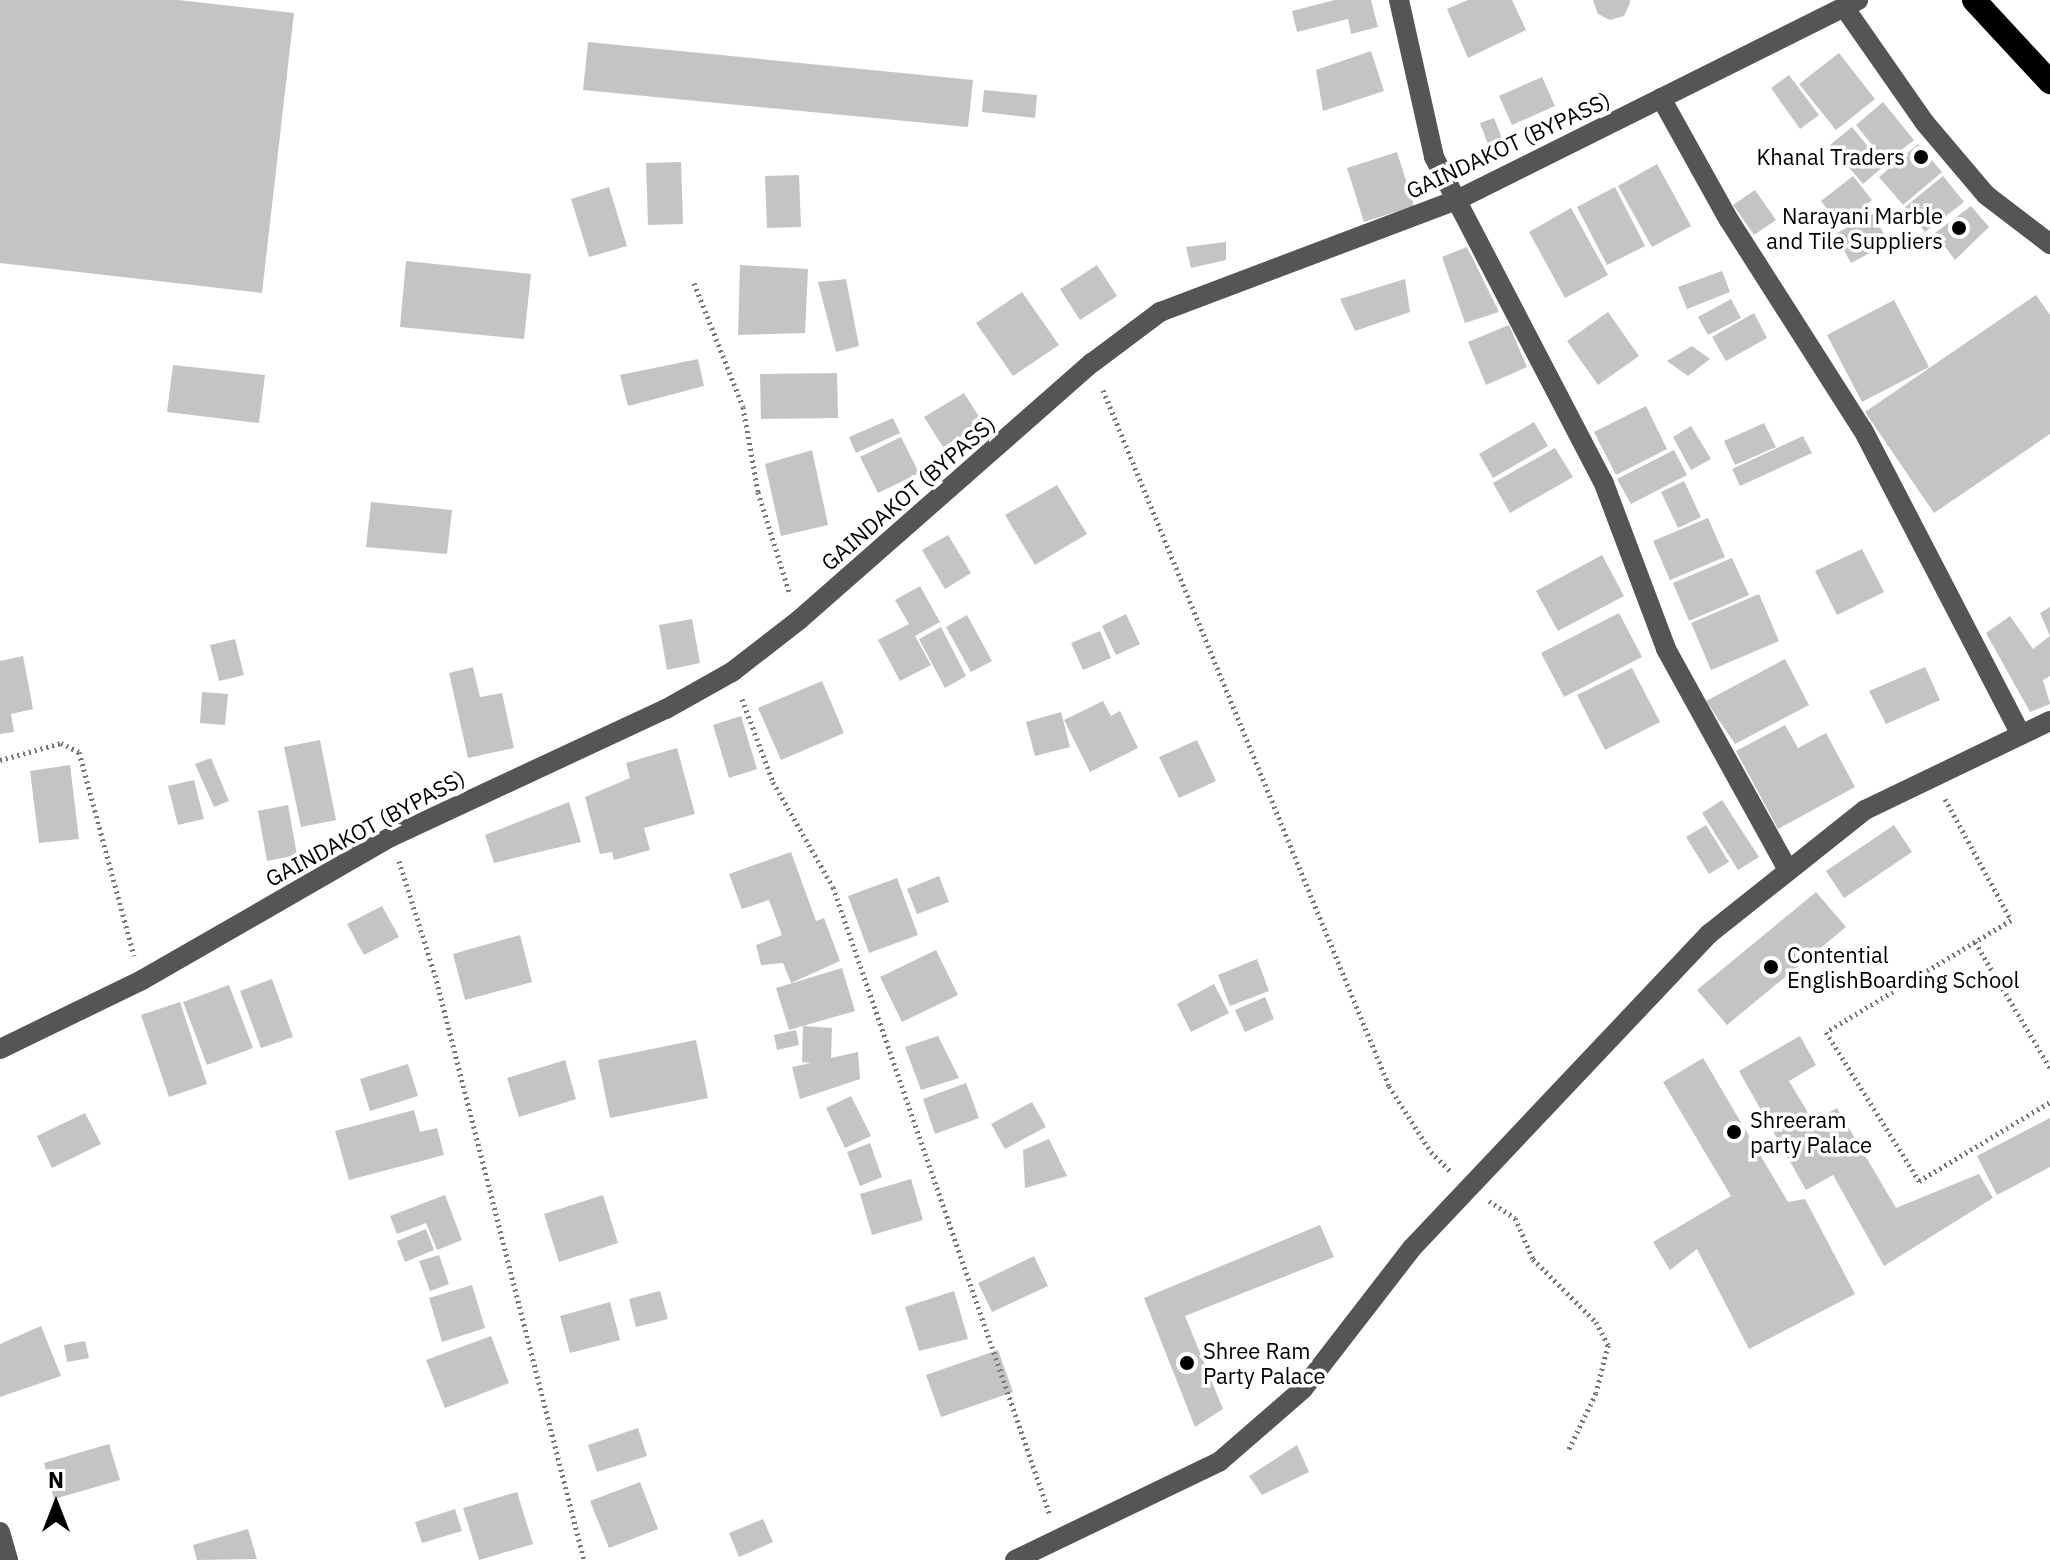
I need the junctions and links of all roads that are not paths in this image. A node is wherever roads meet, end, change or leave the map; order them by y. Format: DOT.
graph roads {
  1 [pos="1399,0"];
  2 [pos="1977,1"];
  3 [pos="1851,3"];
  4 [pos="2050,82"];
  5 [pos="1661,98"];
  6 [pos="1459,199"];
  7 [pos="2050,244"];
  8 [pos="2050,721"];
  9 [pos="2021,735"];
  10 [pos="1787,868"];
  11 [pos="0,1049"];
  12 [pos="0,1532"];
  13 [pos="8,1560"];
  14 [pos="1015,1560"];
  1 -- 6 [label="street"];
  2 -- 4 [label="highway"];
  3 -- 5 [label="street, GAINDAKOT (BYPASS)"];
  3 -- 7 [label="street"];
  5 -- 6 [label="street, GAINDAKOT (BYPASS)"];
  5 -- 9 [label="street"];
  6 -- 10 [label="street"];
  6 -- 11 [label="street, GAINDAKOT (BYPASS)"];
  8 -- 9 [label="street"];
  9 -- 10 [label="street"];
  10 -- 14 [label="street"];
  12 -- 13 [label="street"];
}
